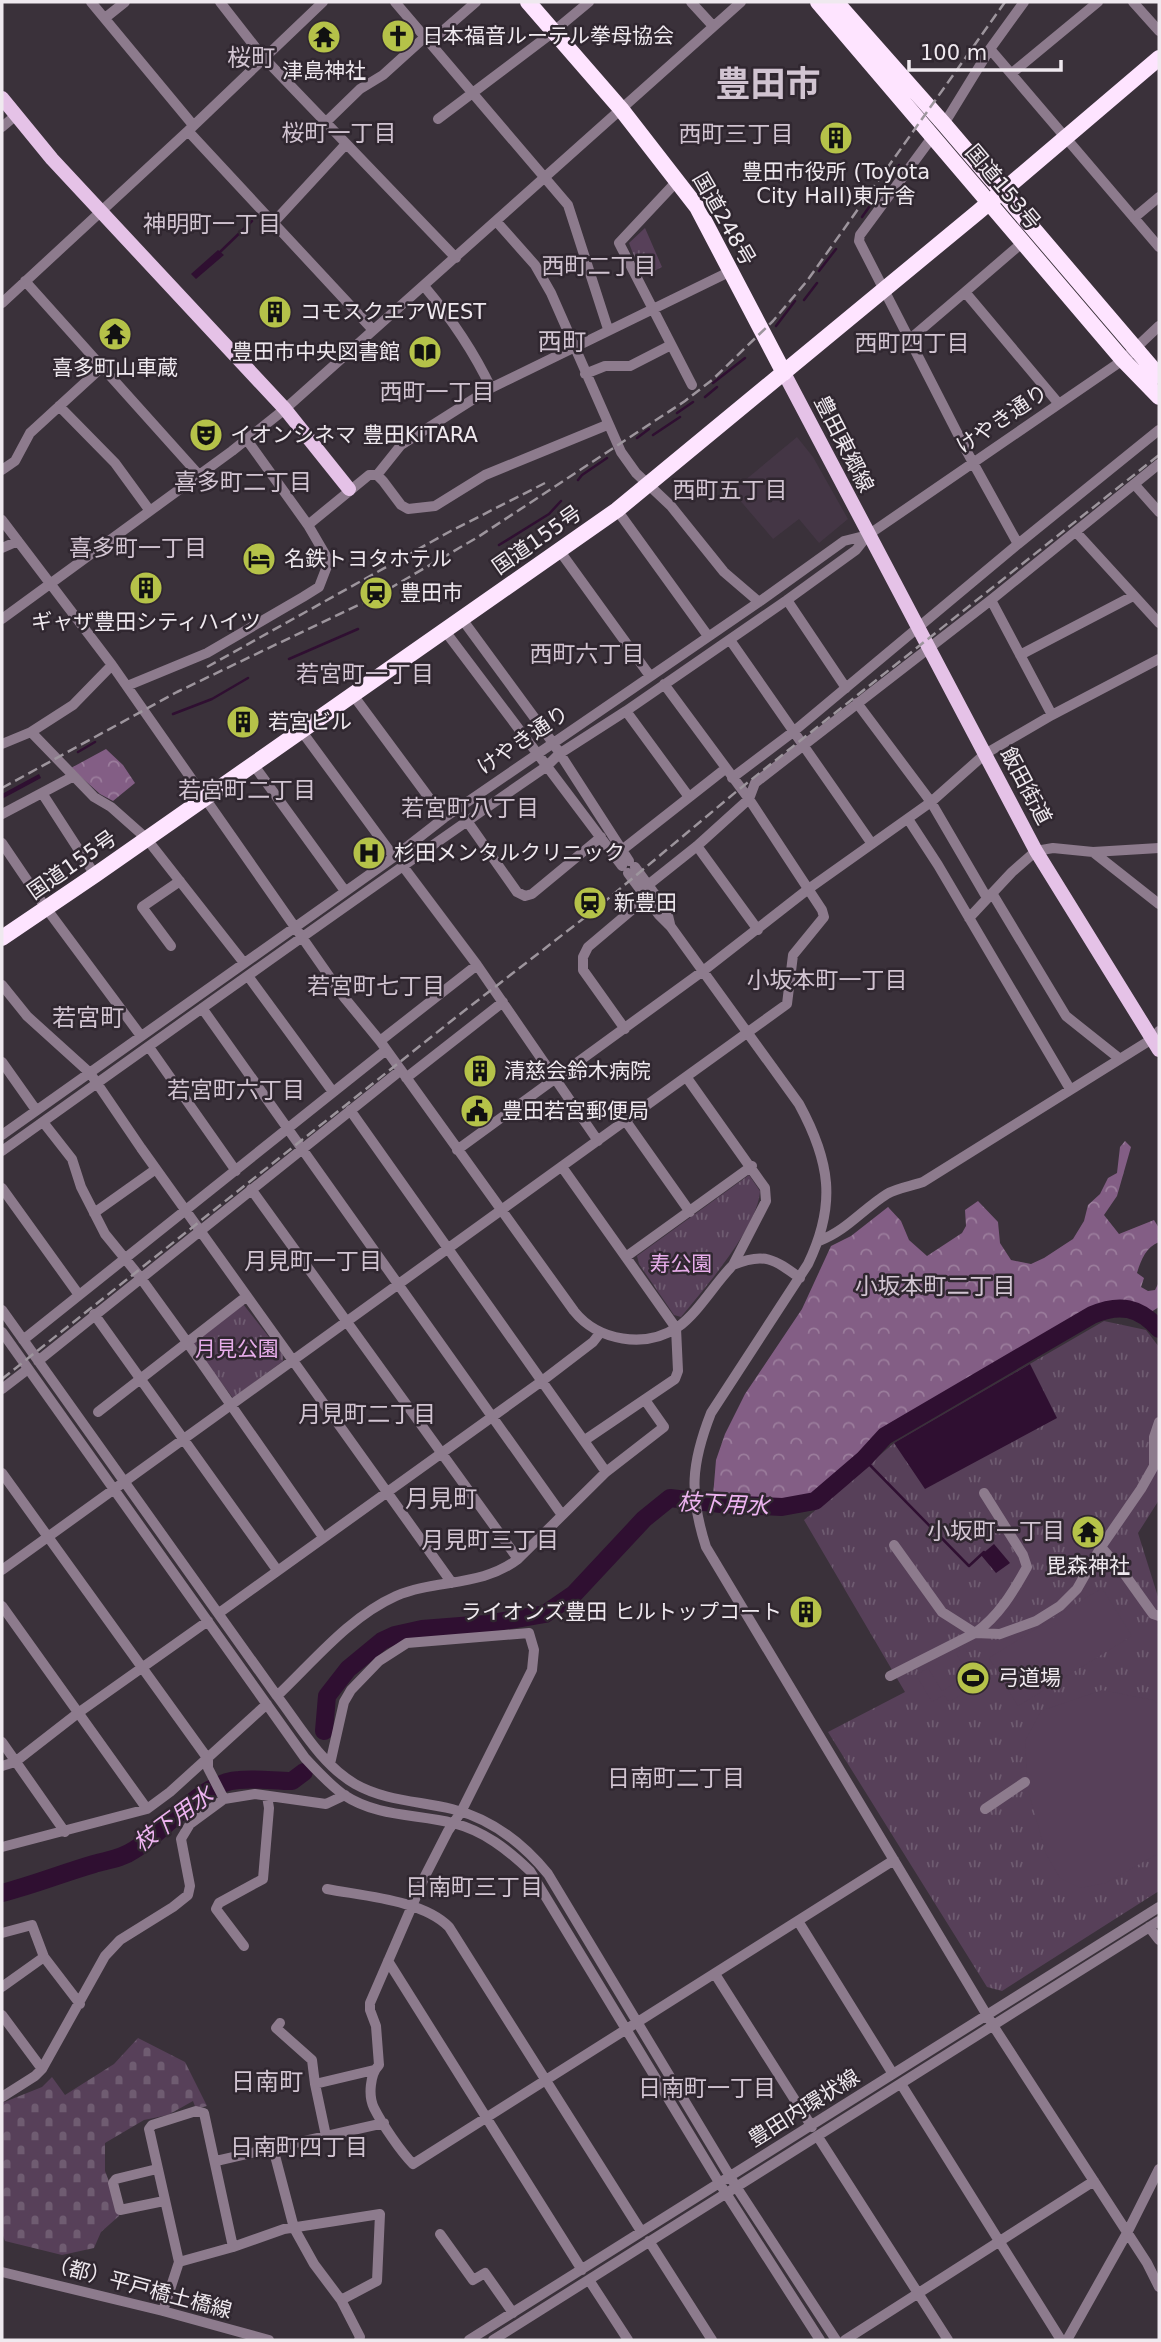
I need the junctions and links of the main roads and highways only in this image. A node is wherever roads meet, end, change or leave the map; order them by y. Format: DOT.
graph roads {
  1 [pos="528,2"];
  2 [pos="818,2"];
  3 [pos="836,2"];
  4 [pos="1159,58"];
  5 [pos="2,98"];
  6 [pos="939,130"];
  7 [pos="995,197"];
  8 [pos="1129,355"];
  9 [pos="784,373"];
  10 [pos="1159,376"];
  11 [pos="1159,397"];
  12 [pos="349,489"];
  13 [pos="868,535"];
  14 [pos="2,938"];
  15 [pos="1157,1040"];
  1 -- 9 [label="highway, 国道248号"];
  2 -- 6 [label="highway, 国道153号"];
  3 -- 6 [label="highway, 国道153号"];
  4 -- 7 [label="highway, 国道155号"];
  5 -- 12 [label="main road"];
  6 -- 7 [label="highway, 国道153号"];
  7 -- 8 [label="highway, 国道153号"];
  7 -- 8 [label="highway, 国道153号"];
  7 -- 9 [label="highway, 国道155号"];
  8 -- 10 [label="highway, 国道153号"];
  8 -- 11 [label="highway, 国道153号"];
  9 -- 13 [label="main road, 豊田東郷線"];
  9 -- 14 [label="highway, 国道155号"];
  13 -- 15 [label="main road, 飯田街道"];
}
